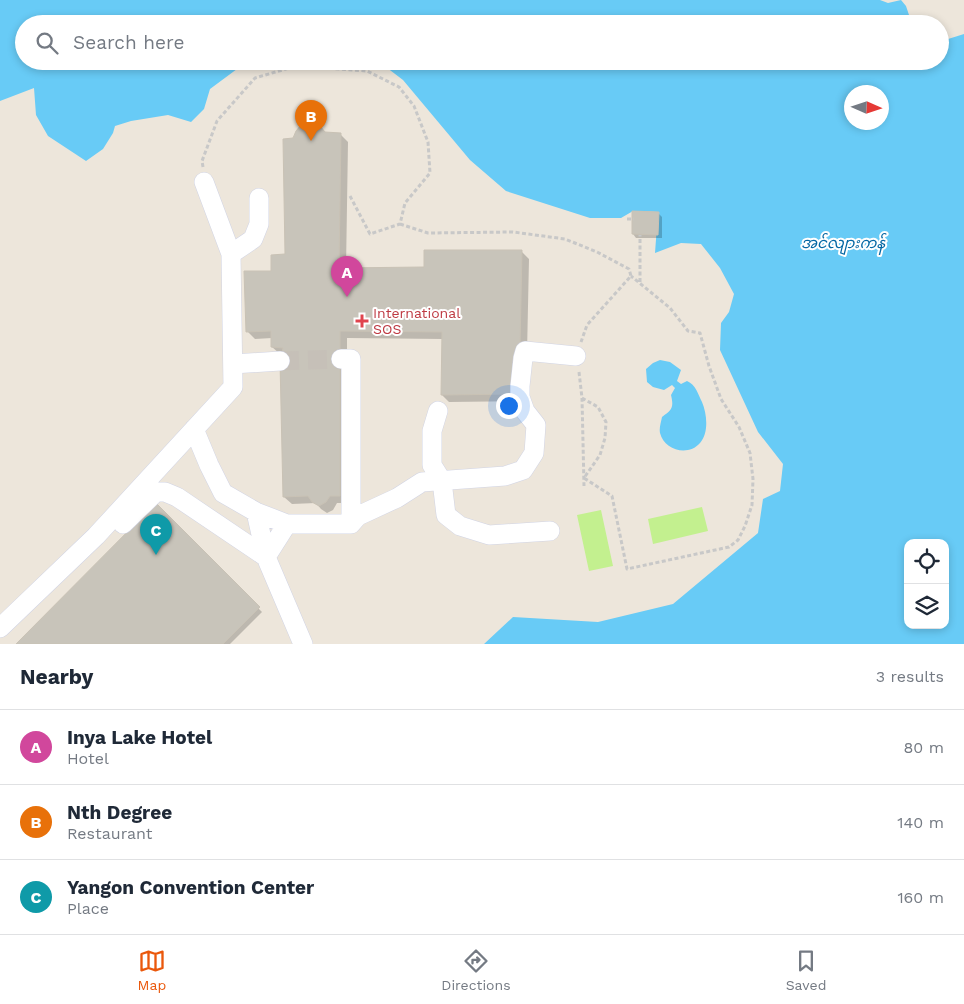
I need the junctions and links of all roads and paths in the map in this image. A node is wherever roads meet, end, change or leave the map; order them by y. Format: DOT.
graph roads {
  1 [pos="282,70"];
  2 [pos="353,70"];
  3 [pos="204,182"];
  4 [pos="350,196"];
  5 [pos="259,198"];
  6 [pos="627,219"];
  7 [pos="634,219"];
  8 [pos="400,224"];
  9 [pos="640,235"];
  10 [pos="231,254"];
  11 [pos="631,276"];
  12 [pos="640,283"];
  13 [pos="576,356"];
  14 [pos="340,359"];
  15 [pos="280,361"];
  16 [pos="233,364"];
  17 [pos="582,398"];
  18 [pos="438,411"];
  19 [pos="194,429"];
  20 [pos="584,478"];
  21 [pos="442,481"];
  22 [pos="584,486"];
  23 [pos="256,512"];
  24 [pos="287,524"];
  25 [pos="351,524"];
  26 [pos="550,531"];
  27 [pos="266,557"];
  28 [pos="0,628"];
  29 [pos="0,643"];
  30 [pos="303,644"];
  1 -- 3 [label="path"];
  2 -- 8 [label="path"];
  3 -- 10 [label="lane"];
  4 -- 8 [label="path"];
  5 -- 10 [label="lane"];
  6 -- 7 [label="path"];
  8 -- 11 [label="path"];
  9 -- 12 [label="path"];
  10 -- 16 [label="lane"];
  11 -- 12 [label="path"];
  11 -- 13 [label="path"];
  12 -- 20 [label="path"];
  13 -- 17 [label="path"];
  13 -- 21 [label="lane"];
  14 -- 25 [label="lane"];
  15 -- 16 [label="lane"];
  16 -- 19 [label="lane"];
  17 -- 20 [label="path"];
  17 -- 20 [label="path"];
  18 -- 21 [label="lane"];
  19 -- 23 [label="lane"];
  19 -- 28 [label="lane"];
  20 -- 22 [label="path"];
  21 -- 25 [label="lane"];
  21 -- 26 [label="lane"];
  23 -- 24 [label="lane"];
  23 -- 27 [label="lane"];
  24 -- 25 [label="lane"];
  24 -- 27 [label="lane"];
  27 -- 29 [label="lane"];
  27 -- 30 [label="lane"];
}
